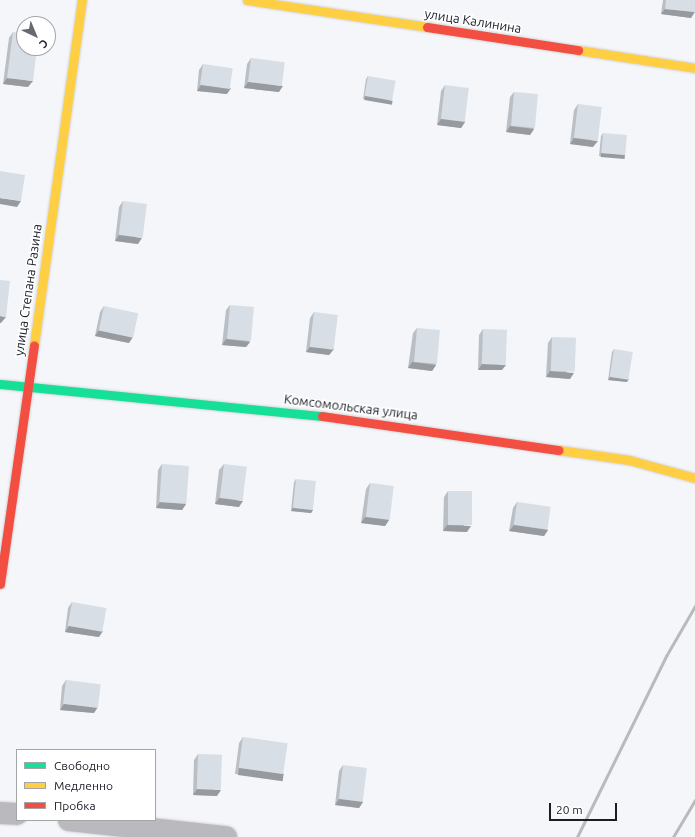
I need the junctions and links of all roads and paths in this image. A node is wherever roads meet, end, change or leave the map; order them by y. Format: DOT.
graph roads {
  1 [pos="82,0"];
  2 [pos="247,0"];
  3 [pos="695,68"];
  4 [pos="0,384"];
  5 [pos="27,387"];
  6 [pos="695,478"];
  7 [pos="0,584"];
  8 [pos="0,813"];
  9 [pos="16,814"];
  10 [pos="78,821"];
  11 [pos="226,837"];
  1 -- 5 [label="street, улица Степана Разина"];
  2 -- 3 [label="street, улица Калинина"];
  4 -- 5 [label="street, Комсомольская улица"];
  5 -- 6 [label="street, Комсомольская улица"];
  5 -- 7 [label="street, улица Степана Разина"];
  8 -- 9 [label="street"];
  10 -- 11 [label="street"];
}
